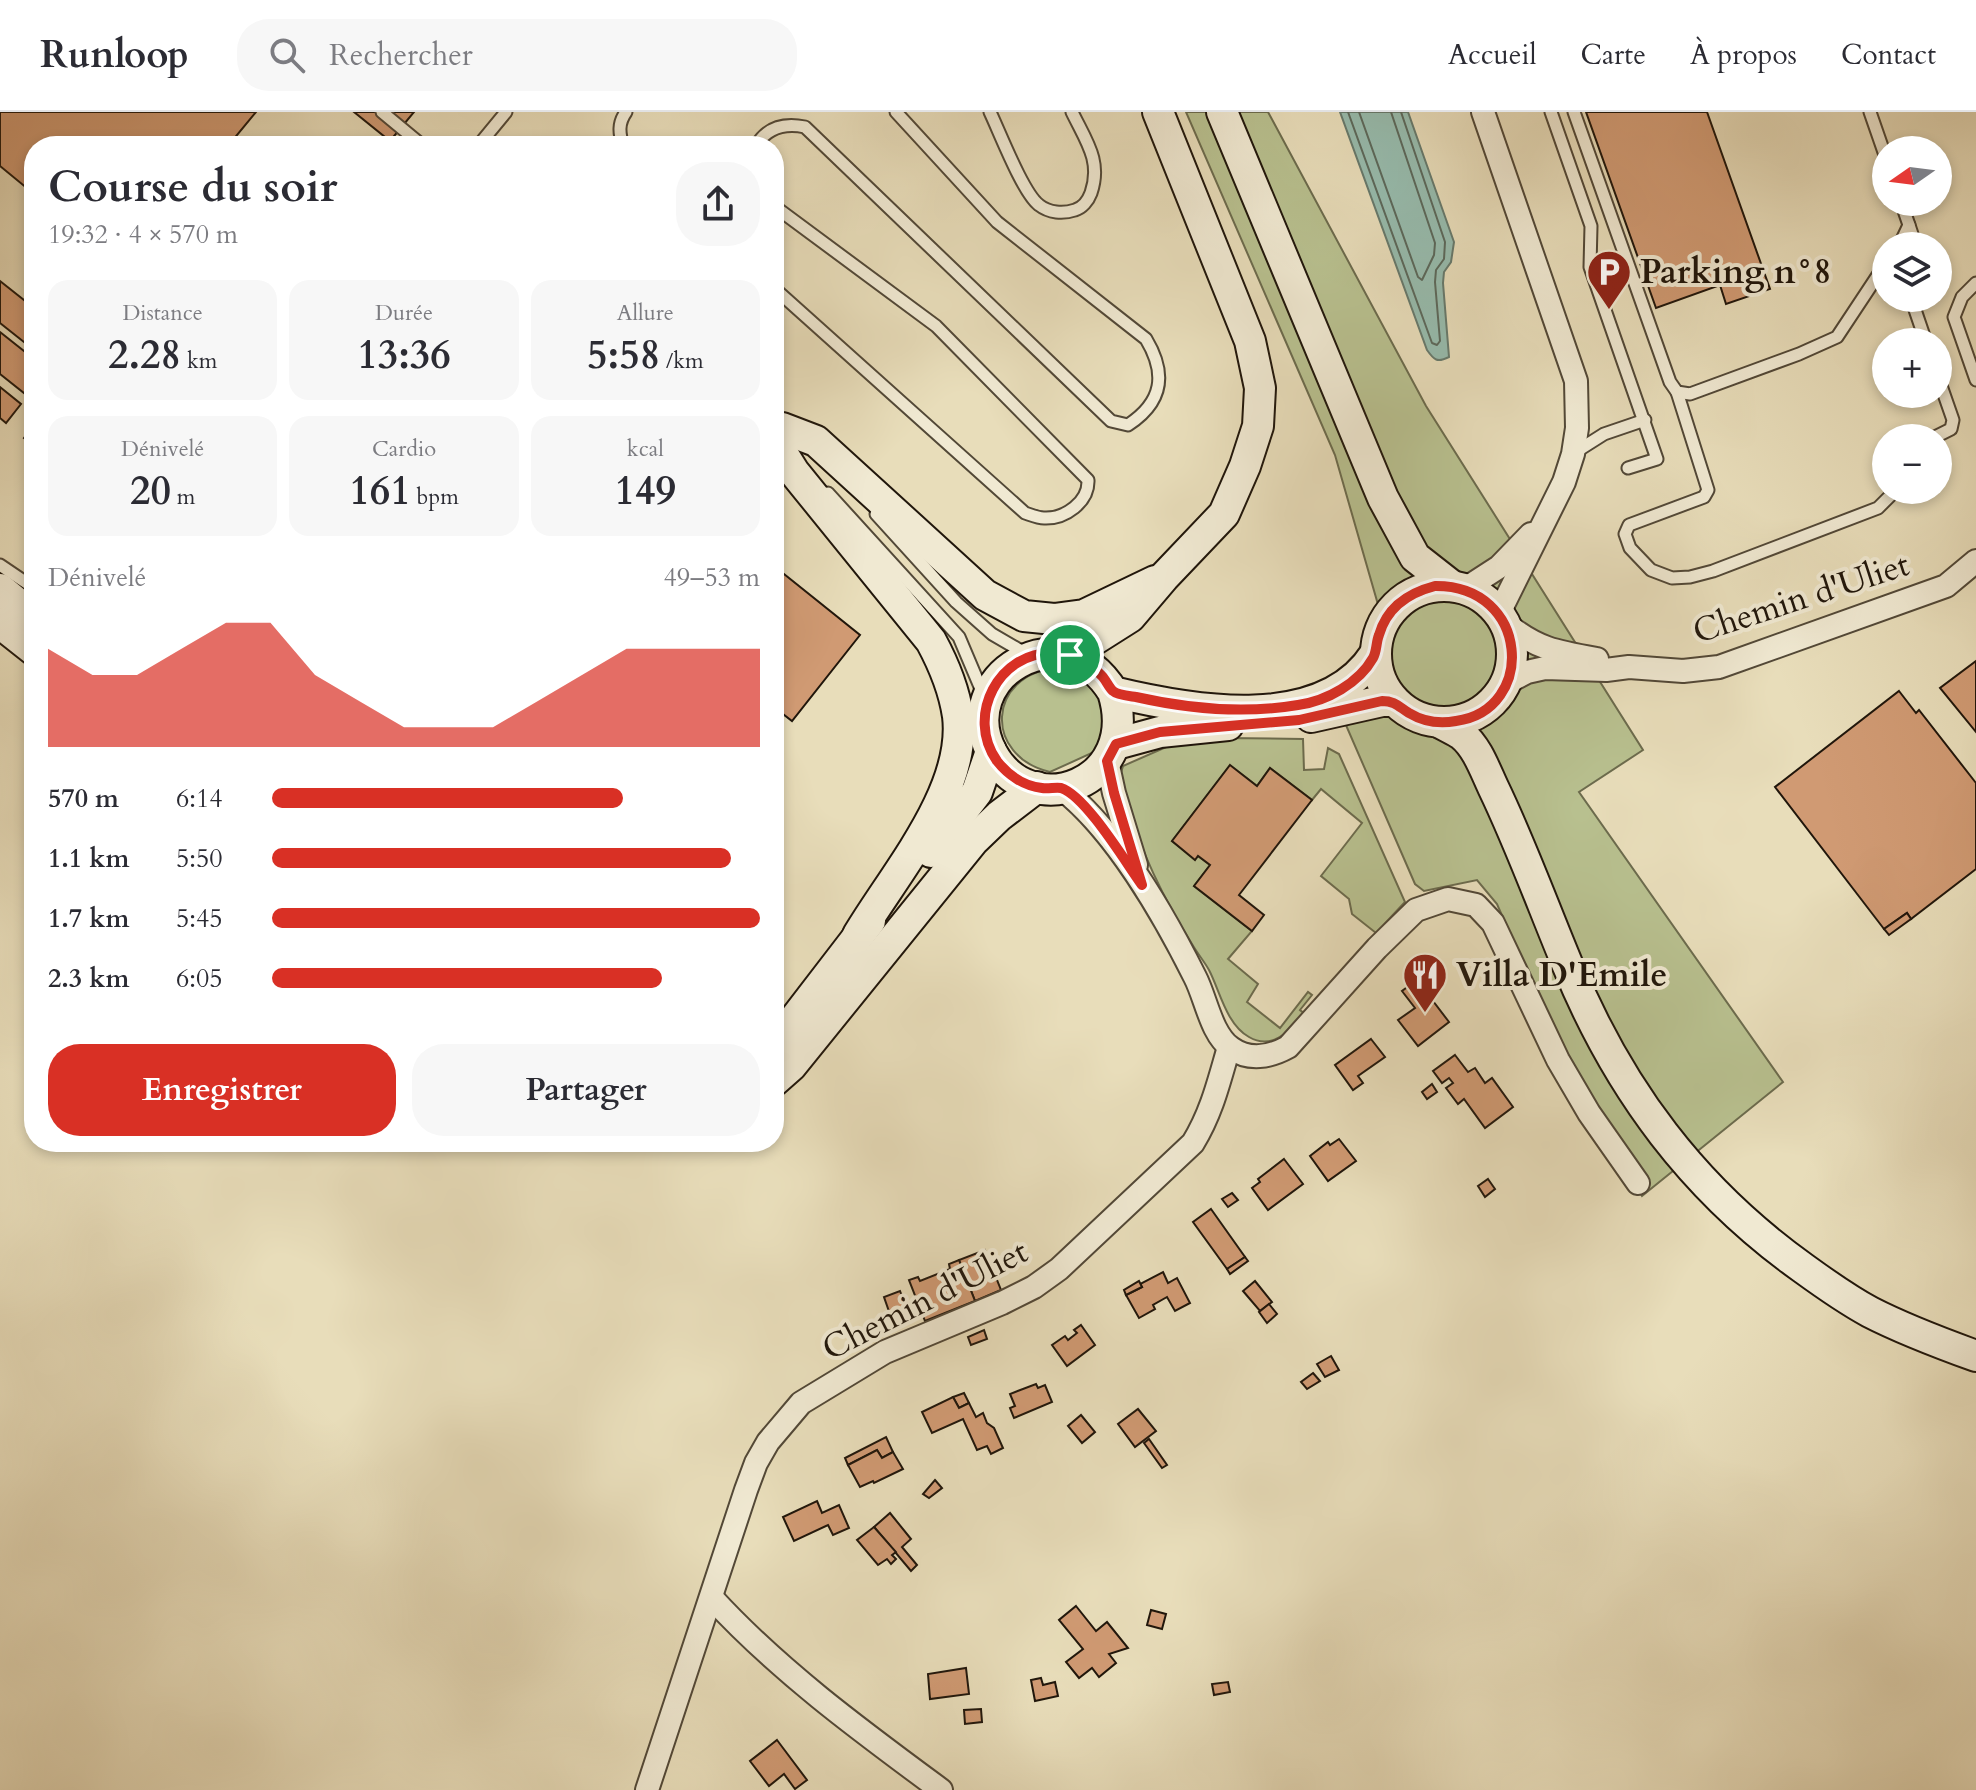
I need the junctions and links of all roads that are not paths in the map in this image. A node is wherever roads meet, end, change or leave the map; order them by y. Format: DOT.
graph roads {
  1 [pos="382,112"];
  2 [pos="506,112"];
  3 [pos="626,112"];
  4 [pos="896,112"];
  5 [pos="990,112"];
  6 [pos="1072,112"];
  7 [pos="1158,112"];
  8 [pos="1222,112"];
  9 [pos="1483,112"];
  10 [pos="1551,112"];
  11 [pos="1574,112"];
  12 [pos="1870,112"];
  13 [pos="411,136"];
  14 [pos="486,136"];
  15 [pos="620,136"];
  16 [pos="764,136"];
  17 [pos="1878,136"];
  18 [pos="784,213"];
  19 [pos="1906,216"];
  20 [pos="1909,225"];
  21 [pos="1906,232"];
  22 [pos="1911,232"];
  23 [pos="1976,283"];
  24 [pos="1872,284"];
  25 [pos="784,297"];
  26 [pos="1976,380"];
  27 [pos="1677,392"];
  28 [pos="1645,420"];
  29 [pos="784,434"];
  30 [pos="784,438"];
  31 [pos="784,441"];
  32 [pos="784,450"];
  33 [pos="1573,454"];
  34 [pos="1628,468"];
  35 [pos="1383,498"];
  36 [pos="1882,504"];
  37 [pos="1541,525"];
  38 [pos="1976,561"];
  39 [pos="0,565"];
  40 [pos="1164,577"];
  41 [pos="24,581"];
  42 [pos="1946,586"];
  43 [pos="1976,586"];
  44 [pos="1458,588"];
  45 [pos="0,589"];
  46 [pos="24,609"];
  47 [pos="1392,610"];
  48 [pos="1502,618"];
  49 [pos="0,623"];
  50 [pos="24,642"];
  51 [pos="1375,654"];
  52 [pos="1070,655"];
  53 [pos="1030,656"];
  54 [pos="1629,667"];
  55 [pos="1113,692"];
  56 [pos="1501,692"];
  57 [pos="1394,701"];
  58 [pos="987,702"];
  59 [pos="1441,723"];
  60 [pos="991,751"];
  61 [pos="1111,752"];
  62 [pos="1049,788"];
  63 [pos="1506,814"];
  64 [pos="1142,885"];
  65 [pos="858,935"];
  66 [pos="784,1032"];
  67 [pos="1229,1047"];
  68 [pos="784,1072"];
  69 [pos="1638,1183"];
  70 [pos="1976,1356"];
  71 [pos="712,1598"];
  72 [pos="647,1790"];
  73 [pos="941,1790"];
  1 -- 13 [label="lane"];
  2 -- 14 [label="lane"];
  3 -- 15 [label="lane"];
  4 -- 16 [label="lane"];
  5 -- 6 [label="lane"];
  7 -- 40 [label="main road"];
  8 -- 35 [label="main road"];
  9 -- 33 [label="street"];
  10 -- 28 [label="lane"];
  11 -- 27 [label="lane"];
  12 -- 17 [label="lane"];
  18 -- 25 [label="lane"];
  19 -- 20 [label="lane"];
  20 -- 21 [label="lane"];
  20 -- 22 [label="lane"];
  23 -- 26 [label="lane"];
  24 -- 27 [label="lane"];
  27 -- 36 [label="lane"];
  28 -- 33 [label="lane"];
  28 -- 34 [label="lane"];
  29 -- 40 [label="main road"];
  30 -- 53 [label="lane"];
  31 -- 58 [label="lane"];
  32 -- 65 [label="main road"];
  33 -- 37 [label="street"];
  35 -- 44 [label="main road"];
  35 -- 47 [label="main road"];
  37 -- 44 [label="street"];
  37 -- 48 [label="street"];
  38 -- 42 [label="street, Chemin d'Uliet"];
  39 -- 41 [label="lane"];
  40 -- 52 [label="main road"];
  42 -- 43 [label="street, Chemin d'Uliet"];
  42 -- 54 [label="street, Chemin d'Uliet"];
  44 -- 47 [label="main road"];
  44 -- 48 [label="main road"];
  45 -- 46 [label="main road"];
  47 -- 51 [label="main road"];
  48 -- 54 [label="street, Chemin d'Uliet"];
  48 -- 56 [label="main road"];
  49 -- 50 [label="main road"];
  51 -- 55 [label="main road"];
  51 -- 57 [label="main road"];
  52 -- 53 [label="main road"];
  52 -- 55 [label="main road"];
  53 -- 58 [label="main road"];
  54 -- 56 [label="street, Chemin d'Uliet"];
  55 -- 61 [label="main road"];
  56 -- 59 [label="main road"];
  56 -- 63 [label="main road"];
  57 -- 59 [label="main road"];
  57 -- 61 [label="main road"];
  58 -- 60 [label="main road"];
  59 -- 63 [label="main road"];
  60 -- 62 [label="main road"];
  60 -- 65 [label="main road"];
  61 -- 62 [label="main road"];
  61 -- 64 [label="street"];
  62 -- 64 [label="street"];
  62 -- 68 [label="main road"];
  63 -- 70 [label="main road"];
  64 -- 67 [label="street"];
  65 -- 66 [label="main road"];
  67 -- 69 [label="street"];
  67 -- 71 [label="street, Chemin d'Uliet"];
  71 -- 72 [label="street, Chemin d'Uliet"];
  71 -- 73 [label="street"];
}
